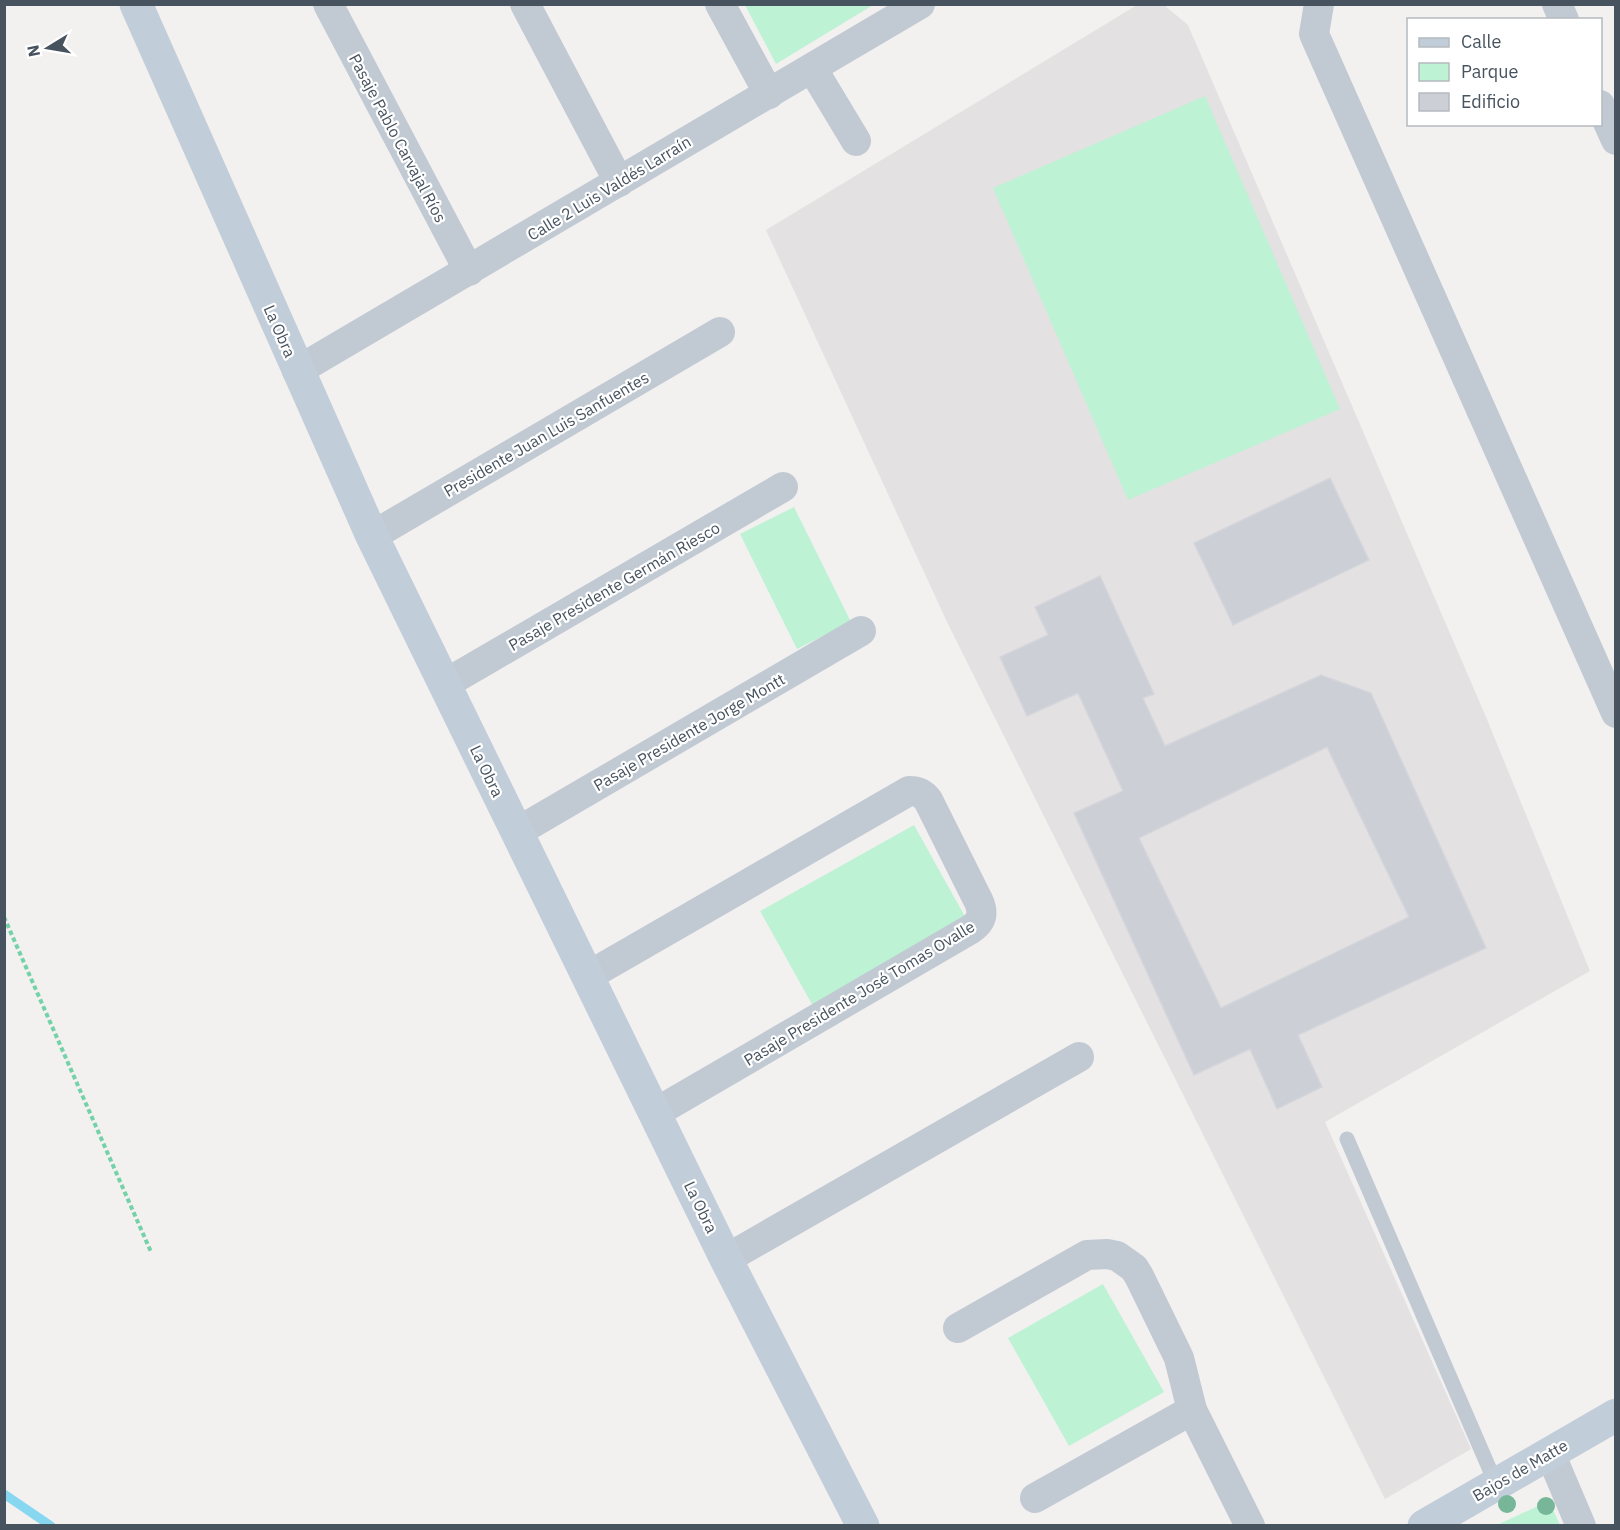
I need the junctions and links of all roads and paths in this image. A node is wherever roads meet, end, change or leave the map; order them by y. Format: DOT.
graph roads {
  1 [pos="136,4"];
  2 [pos="328,4"];
  3 [pos="525,4"];
  4 [pos="720,4"];
  5 [pos="1319,4"];
  6 [pos="1557,4"];
  7 [pos="917,5"];
  8 [pos="1563,18"];
  9 [pos="812,68"];
  10 [pos="769,94"];
  11 [pos="1602,109"];
  12 [pos="1616,140"];
  13 [pos="856,141"];
  14 [pos="619,182"];
  15 [pos="469,271"];
  16 [pos="720,332"];
  17 [pos="297,371"];
  18 [pos="783,487"];
  19 [pos="372,536"];
  20 [pos="861,631"];
  21 [pos="445,684"];
  22 [pos="1616,713"];
  23 [pos="517,832"];
  24 [pos="4,917"];
  25 [pos="588,976"];
  26 [pos="1079,1057"];
  27 [pos="655,1113"];
  28 [pos="1347,1139"];
  29 [pos="151,1252"];
  30 [pos="726,1259"];
  31 [pos="958,1328"];
  32 [pos="1192,1410"];
  33 [pos="1616,1414"];
  34 [pos="1550,1453"];
  35 [pos="1496,1484"];
  36 [pos="1035,1498"];
  37 [pos="863,1526"];
  38 [pos="1250,1526"];
  39 [pos="1424,1526"];
  40 [pos="1581,1526"];
  1 -- 17 [label="main road, La Obra"];
  2 -- 15 [label="street, Pasaje Pablo Carvajal Ríos"];
  3 -- 14 [label="street"];
  4 -- 10 [label="street"];
  5 -- 22 [label="street"];
  6 -- 8 [label="street"];
  7 -- 9 [label="street, Calle 2 Luis Valdés Larraín"];
  9 -- 10 [label="street, Calle 2 Luis Valdés Larraín"];
  9 -- 13 [label="street"];
  10 -- 14 [label="street, Calle 2 Luis Valdés Larraín"];
  11 -- 12 [label="street"];
  14 -- 15 [label="street, Calle 2 Luis Valdés Larraín"];
  15 -- 17 [label="street, Calle 2 Luis Valdés Larraín"];
  16 -- 19 [label="street, Presidente Juan Luis Sanfuentes"];
  17 -- 19 [label="main road, La Obra"];
  18 -- 21 [label="street, Pasaje Presidente Germán Riesco"];
  19 -- 21 [label="main road, La Obra"];
  20 -- 23 [label="street, Pasaje Presidente Jorge Montt"];
  21 -- 23 [label="main road, La Obra"];
  23 -- 25 [label="main road, La Obra"];
  24 -- 29 [label="path"];
  25 -- 27 [label="main road, La Obra"];
  25 -- 27 [label="street, Pasaje Presidente José Tomas Ovalle"];
  26 -- 30 [label="street"];
  27 -- 30 [label="main road, La Obra"];
  28 -- 35 [label="lane"];
  30 -- 37 [label="main road, La Obra"];
  31 -- 32 [label="street"];
  32 -- 36 [label="street"];
  32 -- 38 [label="street"];
  33 -- 34 [label="main road, Bajos de Matte"];
  34 -- 35 [label="main road, Bajos de Matte"];
  34 -- 40 [label="street"];
  35 -- 39 [label="main road, Bajos de Matte"];
}
